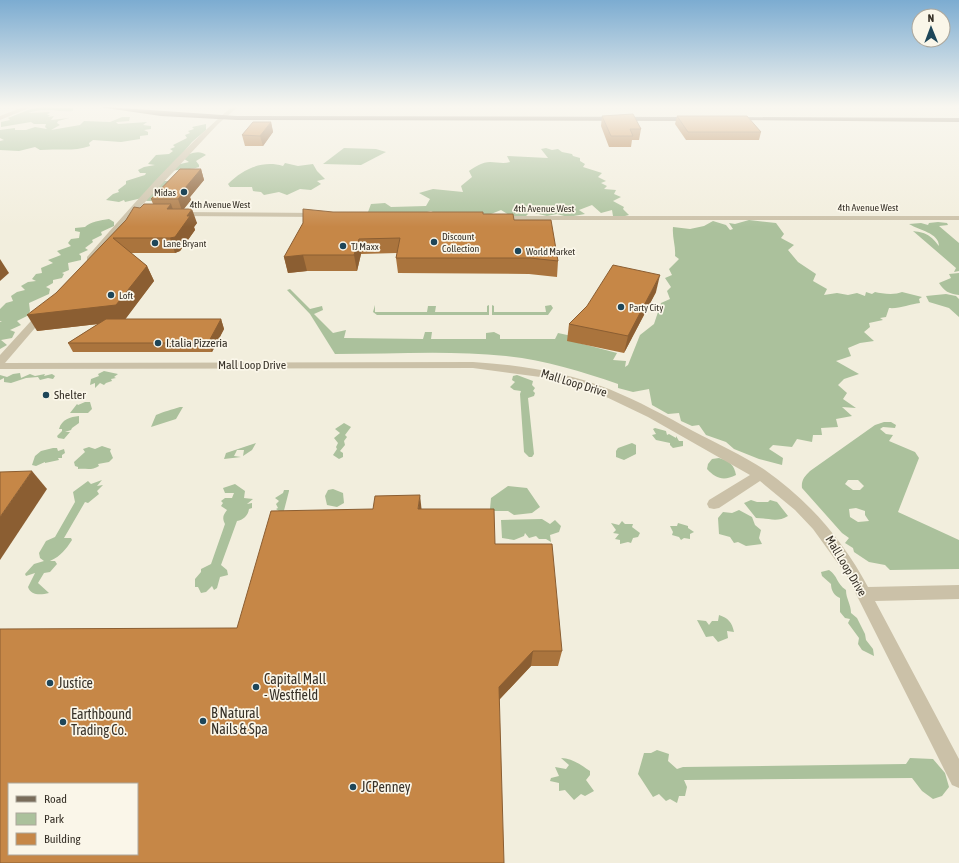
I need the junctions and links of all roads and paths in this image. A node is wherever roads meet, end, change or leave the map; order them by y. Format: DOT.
graph roads {
  1 [pos="195,146"];
  2 [pos="129,214"];
  3 [pos="143,214"];
  4 [pos="172,214"];
  5 [pos="330,215"];
  6 [pos="488,218"];
  7 [pos="959,218"];
  8 [pos="85,264"];
  9 [pos="50,305"];
  10 [pos="0,362"];
  11 [pos="0,366"];
  12 [pos="761,474"];
  13 [pos="714,504"];
  14 [pos="959,592"];
  15 [pos="864,594"];
  16 [pos="959,778"];
  1 -- 2 [label="street"];
  2 -- 3 [label="street"];
  2 -- 8 [label="street"];
  4 -- 5 [label="street, 4th Avenue West"];
  6 -- 7 [label="street, 4th Avenue West"];
  9 -- 10 [label="street"];
  11 -- 12 [label="street, Mall Loop Drive"];
  12 -- 13 [label="street"];
  12 -- 15 [label="street, Mall Loop Drive"];
  14 -- 15 [label="street"];
  15 -- 16 [label="street, Mall Loop Drive"];
}
